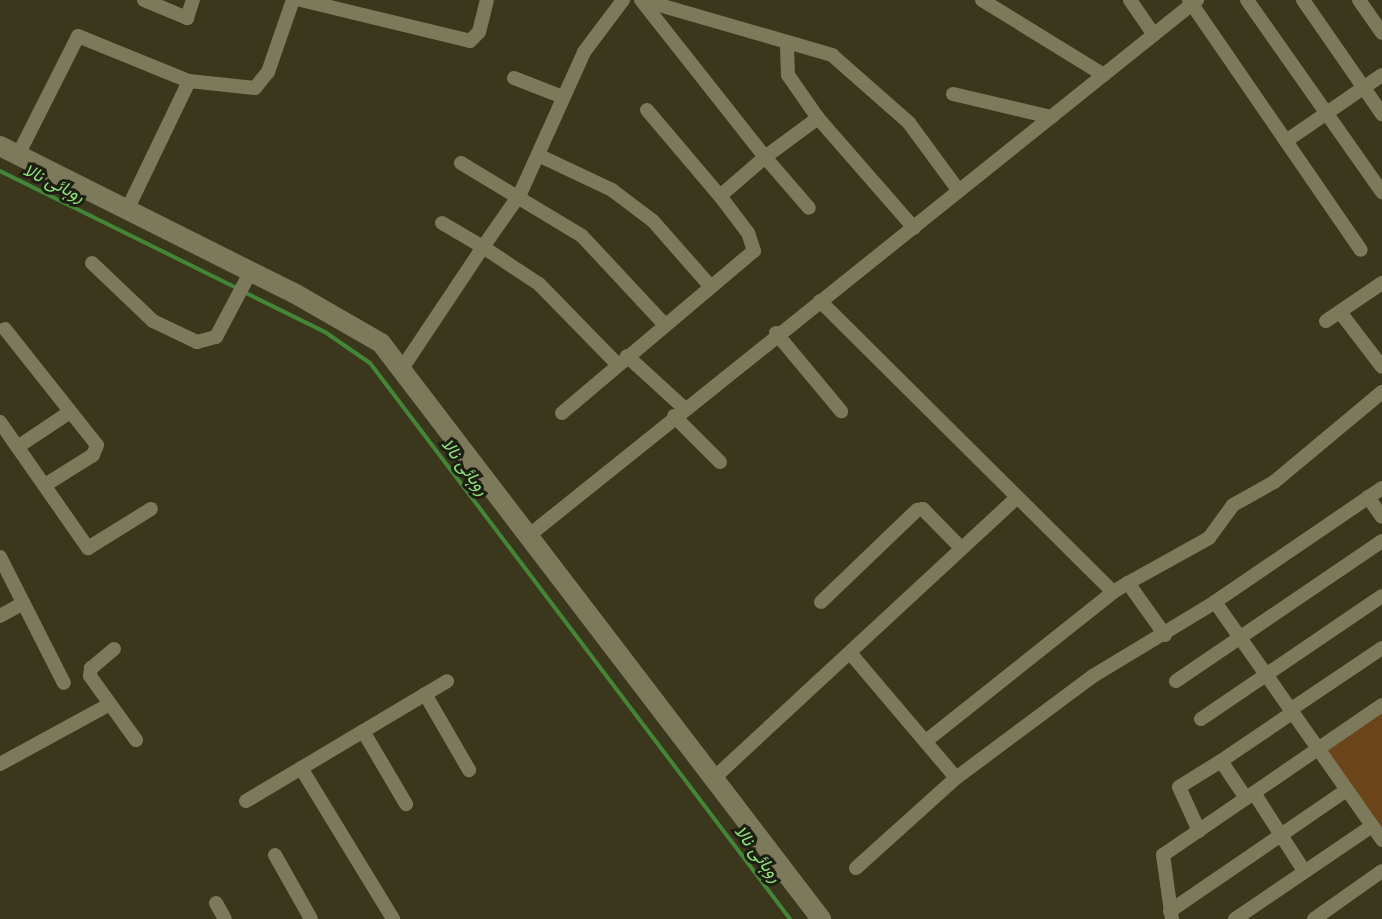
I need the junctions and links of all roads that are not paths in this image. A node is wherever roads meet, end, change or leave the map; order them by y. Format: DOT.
graph roads {
  1 [pos="144,0"];
  2 [pos="193,0"];
  3 [pos="293,0"];
  4 [pos="301,0"];
  5 [pos="487,0"];
  6 [pos="623,0"];
  7 [pos="642,0"];
  8 [pos="982,0"];
  9 [pos="1130,0"];
  10 [pos="1247,0"];
  11 [pos="1303,0"];
  12 [pos="1359,0"];
  13 [pos="1192,1"];
  14 [pos="1382,33"];
  15 [pos="1154,34"];
  16 [pos="787,46"];
  17 [pos="1104,75"];
  18 [pos="1382,75"];
  19 [pos="514,78"];
  20 [pos="189,81"];
  21 [pos="1364,87"];
  22 [pos="953,94"];
  23 [pos="563,97"];
  24 [pos="646,111"];
  25 [pos="1326,113"];
  26 [pos="1382,114"];
  27 [pos="1052,117"];
  28 [pos="818,118"];
  29 [pos="1286,141"];
  30 [pos="9,150"];
  31 [pos="538,155"];
  32 [pos="765,157"];
  33 [pos="461,163"];
  34 [pos="959,191"];
  35 [pos="1382,192"];
  36 [pos="520,194"];
  37 [pos="720,196"];
  38 [pos="128,208"];
  39 [pos="809,208"];
  40 [pos="442,223"];
  41 [pos="914,228"];
  42 [pos="483,248"];
  43 [pos="1361,250"];
  44 [pos="92,263"];
  45 [pos="249,275"];
  46 [pos="1382,283"];
  47 [pos="711,287"];
  48 [pos="820,301"];
  49 [pos="1340,312"];
  50 [pos="1326,321"];
  51 [pos="664,325"];
  52 [pos="5,329"];
  53 [pos="776,333"];
  54 [pos="622,360"];
  55 [pos="1382,366"];
  56 [pos="403,367"];
  57 [pos="1382,392"];
  58 [pos="841,411"];
  59 [pos="70,412"];
  60 [pos="679,412"];
  61 [pos="562,413"];
  62 [pos="0,422"];
  63 [pos="19,446"];
  64 [pos="720,462"];
  65 [pos="45,485"];
  66 [pos="1382,488"];
  67 [pos="1368,497"];
  68 [pos="1015,499"];
  69 [pos="151,509"];
  70 [pos="1382,517"];
  71 [pos="527,537"];
  72 [pos="1382,541"];
  73 [pos="961,548"];
  74 [pos="0,557"];
  75 [pos="1128,583"];
  76 [pos="1113,592"];
  77 [pos="1382,596"];
  78 [pos="821,602"];
  79 [pos="1215,602"];
  80 [pos="23,603"];
  81 [pos="0,616"];
  82 [pos="1165,635"];
  83 [pos="1241,639"];
  84 [pos="1382,648"];
  85 [pos="114,649"];
  86 [pos="851,654"];
  87 [pos="1267,676"];
  88 [pos="447,681"];
  89 [pos="1176,681"];
  90 [pos="64,682"];
  91 [pos="425,694"];
  92 [pos="110,704"];
  93 [pos="1382,705"];
  94 [pos="1291,712"];
  95 [pos="1201,718"];
  96 [pos="363,731"];
  97 [pos="136,740"];
  98 [pos="926,741"];
  99 [pos="1318,749"];
  100 [pos="1221,760"];
  101 [pos="0,764"];
  102 [pos="301,768"];
  103 [pos="469,770"];
  104 [pos="714,778"];
  105 [pos="956,778"];
  106 [pos="1347,790"];
  107 [pos="1250,796"];
  108 [pos="246,801"];
  109 [pos="406,804"];
  110 [pos="1372,826"];
  111 [pos="1199,831"];
  112 [pos="1280,835"];
  113 [pos="1382,840"];
  114 [pos="275,855"];
  115 [pos="856,868"];
  116 [pos="1304,871"];
  117 [pos="1382,871"];
  118 [pos="216,903"];
  119 [pos="1171,915"];
  120 [pos="225,919"];
  121 [pos="311,919"];
  122 [pos="393,919"];
  123 [pos="821,919"];
  124 [pos="1235,919"];
  125 [pos="1314,919"];
  1 -- 2 [label="street"];
  3 -- 20 [label="street"];
  4 -- 5 [label="street"];
  6 -- 23 [label="street"];
  7 -- 16 [label="street"];
  7 -- 32 [label="street"];
  8 -- 17 [label="street"];
  9 -- 15 [label="street"];
  10 -- 25 [label="street"];
  11 -- 21 [label="street"];
  12 -- 14 [label="street"];
  13 -- 15 [label="street"];
  13 -- 29 [label="street"];
  15 -- 17 [label="street"];
  16 -- 28 [label="street"];
  16 -- 34 [label="street"];
  17 -- 27 [label="street"];
  18 -- 21 [label="street"];
  19 -- 23 [label="street"];
  20 -- 30 [label="street"];
  20 -- 38 [label="street"];
  21 -- 25 [label="street"];
  21 -- 26 [label="street"];
  22 -- 27 [label="street"];
  23 -- 31 [label="street"];
  24 -- 37 [label="street"];
  25 -- 29 [label="street"];
  25 -- 35 [label="street"];
  27 -- 34 [label="street"];
  28 -- 32 [label="street"];
  28 -- 41 [label="street"];
  29 -- 43 [label="street"];
  30 -- 38 [label="street"];
  31 -- 36 [label="street"];
  31 -- 47 [label="street"];
  32 -- 37 [label="street"];
  32 -- 39 [label="street"];
  33 -- 36 [label="street"];
  34 -- 41 [label="street"];
  36 -- 42 [label="street"];
  36 -- 51 [label="street"];
  37 -- 47 [label="street"];
  38 -- 45 [label="street"];
  40 -- 42 [label="street"];
  41 -- 48 [label="street"];
  42 -- 54 [label="street"];
  42 -- 56 [label="street"];
  44 -- 45 [label="street"];
  45 -- 56 [label="street"];
  46 -- 49 [label="street"];
  47 -- 51 [label="street"];
  48 -- 53 [label="street"];
  48 -- 68 [label="street"];
  49 -- 50 [label="street"];
  49 -- 55 [label="street"];
  51 -- 54 [label="street"];
  52 -- 59 [label="street"];
  53 -- 58 [label="street"];
  53 -- 60 [label="street"];
  54 -- 60 [label="street"];
  54 -- 61 [label="street"];
  56 -- 71 [label="street"];
  57 -- 75 [label="street"];
  59 -- 63 [label="street"];
  59 -- 65 [label="street"];
  60 -- 64 [label="street"];
  60 -- 71 [label="street"];
  62 -- 63 [label="street"];
  63 -- 65 [label="street"];
  65 -- 69 [label="street"];
  66 -- 67 [label="street"];
  67 -- 70 [label="street"];
  67 -- 79 [label="street"];
  68 -- 73 [label="street"];
  68 -- 76 [label="street"];
  71 -- 104 [label="street"];
  72 -- 83 [label="street"];
  73 -- 78 [label="street"];
  73 -- 86 [label="street"];
  74 -- 80 [label="street"];
  75 -- 76 [label="street"];
  75 -- 82 [label="street"];
  76 -- 98 [label="street"];
  77 -- 87 [label="street"];
  79 -- 82 [label="street"];
  79 -- 83 [label="street"];
  80 -- 81 [label="street"];
  80 -- 90 [label="street"];
  82 -- 105 [label="street"];
  83 -- 87 [label="street"];
  83 -- 89 [label="street"];
  84 -- 94 [label="street"];
  85 -- 92 [label="street"];
  86 -- 98 [label="street"];
  86 -- 104 [label="street"];
  87 -- 94 [label="street"];
  87 -- 95 [label="street"];
  88 -- 91 [label="street"];
  91 -- 96 [label="street"];
  91 -- 103 [label="street"];
  92 -- 97 [label="street"];
  92 -- 101 [label="street"];
  93 -- 99 [label="street"];
  94 -- 99 [label="street"];
  94 -- 100 [label="street"];
  96 -- 102 [label="street"];
  96 -- 109 [label="street"];
  98 -- 105 [label="street"];
  99 -- 106 [label="street"];
  99 -- 107 [label="street"];
  100 -- 107 [label="street"];
  100 -- 111 [label="street"];
  102 -- 108 [label="street"];
  102 -- 122 [label="street"];
  104 -- 123 [label="street"];
  105 -- 115 [label="street"];
  106 -- 110 [label="street"];
  106 -- 112 [label="street"];
  107 -- 111 [label="street"];
  107 -- 112 [label="street"];
  110 -- 113 [label="street"];
  110 -- 116 [label="street"];
  111 -- 119 [label="street"];
  112 -- 116 [label="street"];
  112 -- 119 [label="street"];
  114 -- 121 [label="street"];
  116 -- 124 [label="street"];
  117 -- 125 [label="street"];
  118 -- 120 [label="street"];
}
